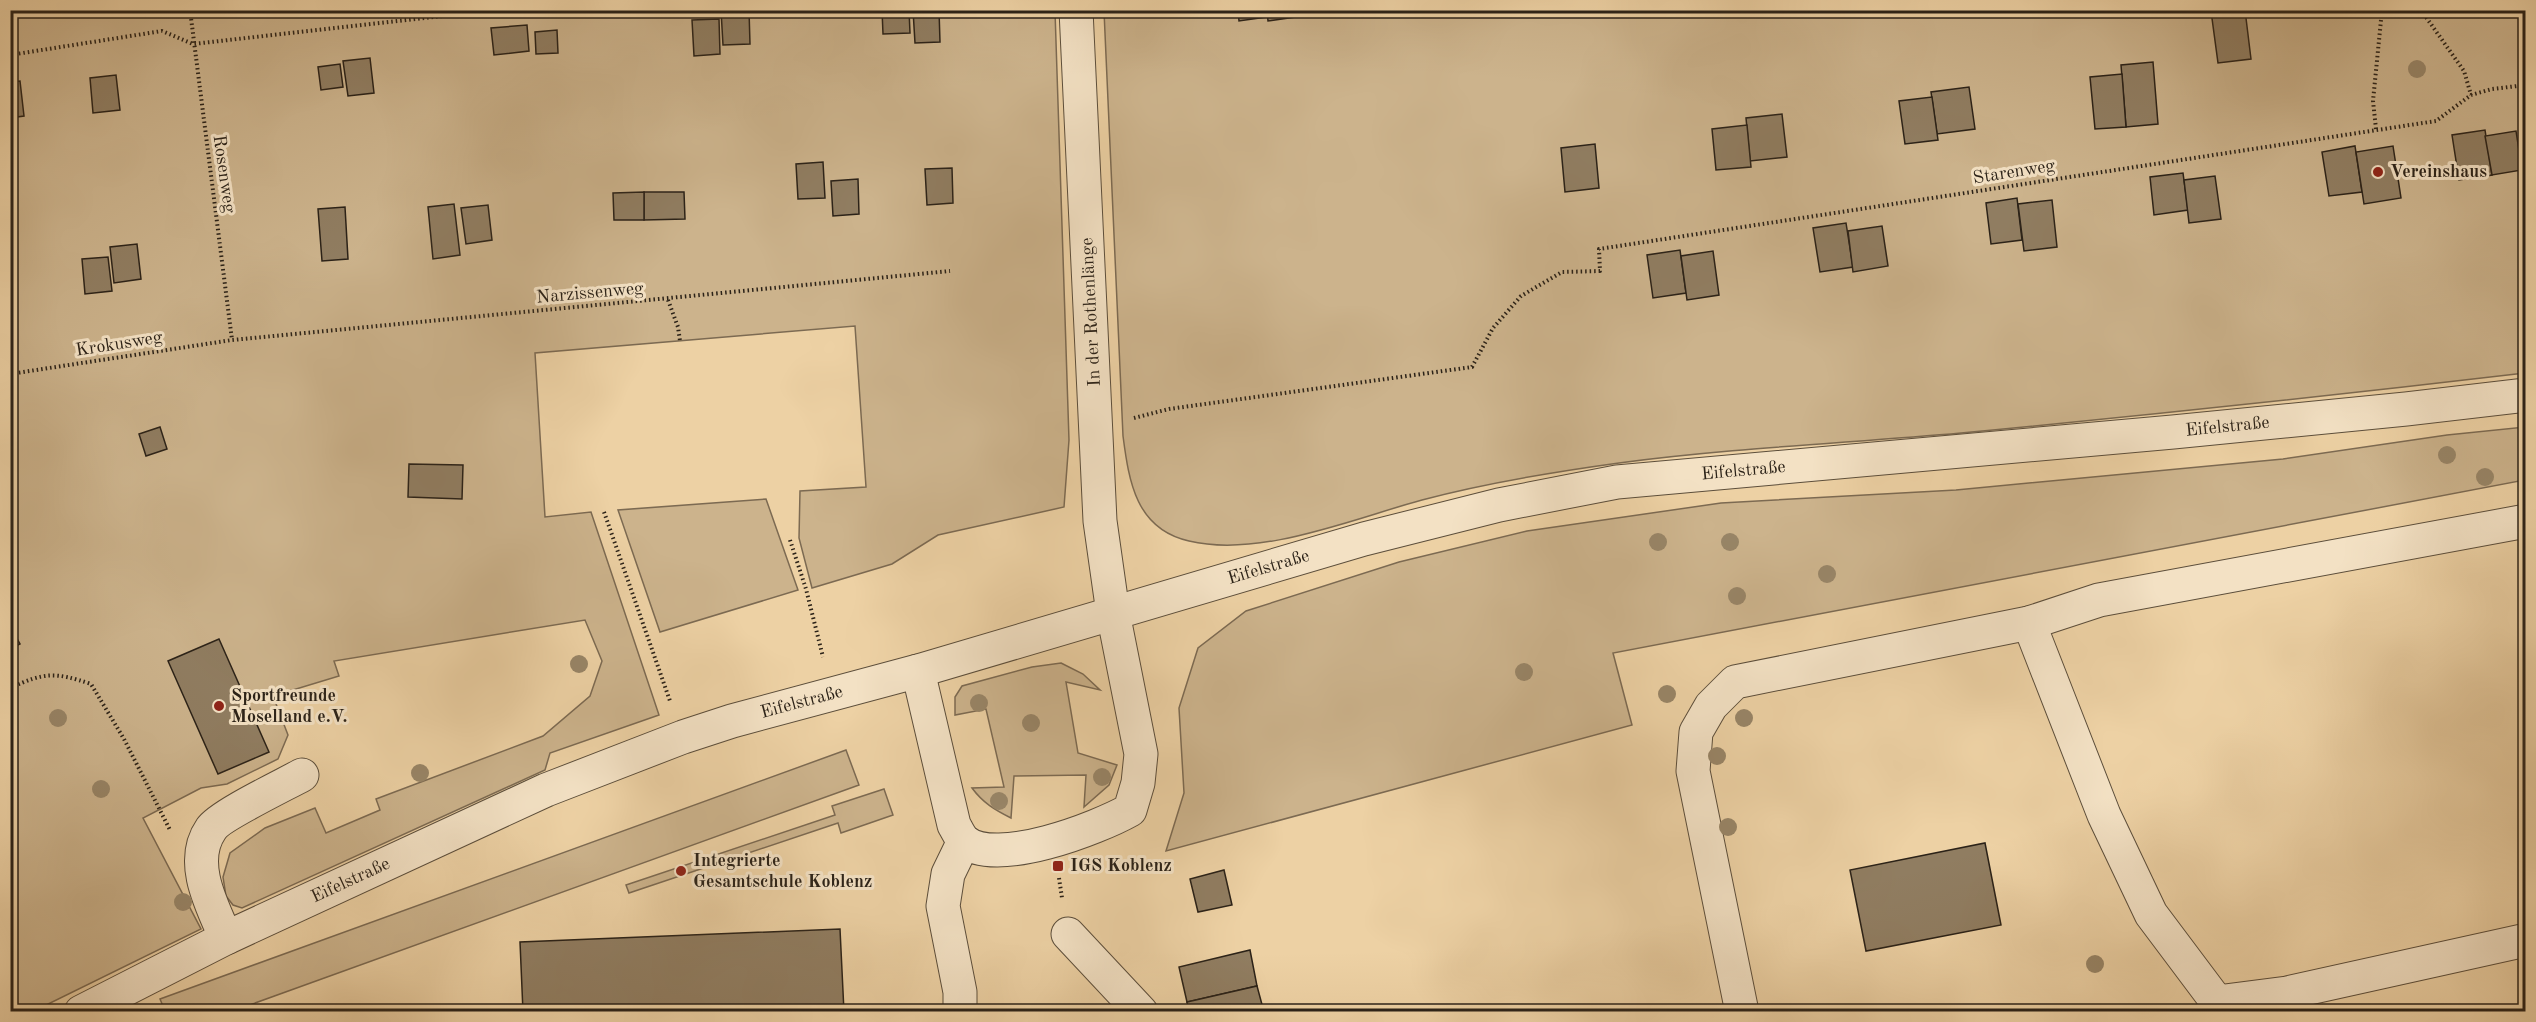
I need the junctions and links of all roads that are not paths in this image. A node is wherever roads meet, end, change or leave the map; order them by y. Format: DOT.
graph roads {
  1 [pos="1076,10"];
  2 [pos="2526,395"];
  3 [pos="2526,521"];
  4 [pos="1113,614"];
  5 [pos="2029,623"];
  6 [pos="918,671"];
  7 [pos="303,776"];
  8 [pos="964,841"];
  9 [pos="1068,934"];
  10 [pos="226,938"];
  11 [pos="2526,940"];
  12 [pos="81,1011"];
  13 [pos="960,1011"];
  14 [pos="1141,1011"];
  15 [pos="1742,1011"];
  1 -- 4 [label="street, In der Rothenlänge"];
  2 -- 4 [label="street, Eifelstraße"];
  3 -- 5 [label="street"];
  4 -- 6 [label="street, Eifelstraße"];
  4 -- 8 [label="street, In der Rothenlänge"];
  5 -- 11 [label="street"];
  5 -- 15 [label="street"];
  6 -- 8 [label="street"];
  6 -- 10 [label="street, Eifelstraße"];
  7 -- 10 [label="street"];
  8 -- 13 [label="street"];
  9 -- 14 [label="street"];
  10 -- 12 [label="street, Eifelstraße"];
}
